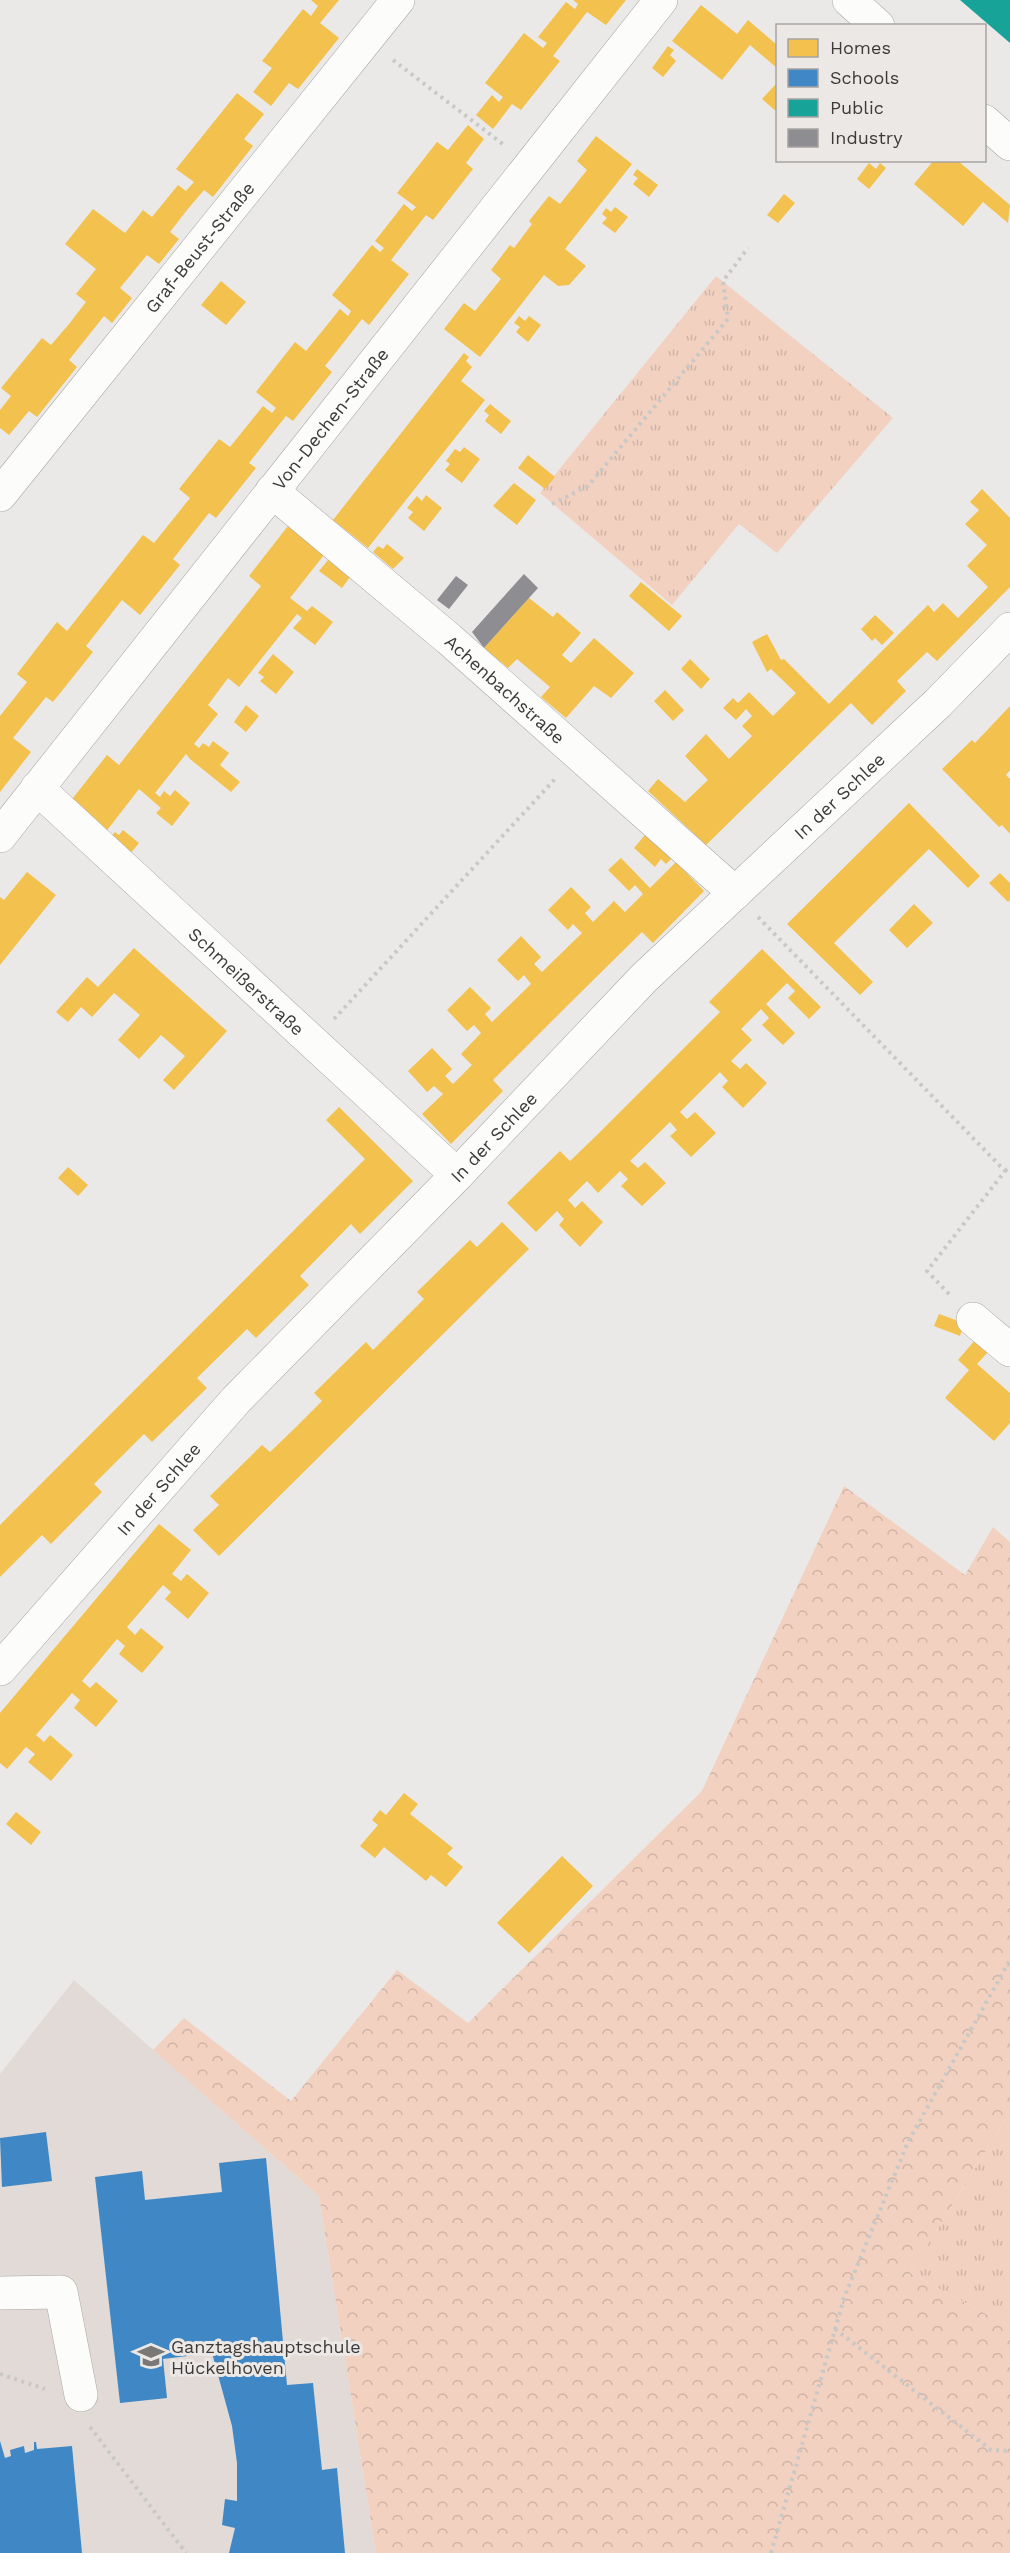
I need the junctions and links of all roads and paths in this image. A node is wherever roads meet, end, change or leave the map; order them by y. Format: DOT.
graph roads {
  1 [pos="398,0"];
  2 [pos="661,0"];
  3 [pos="849,0"];
  4 [pos="876,24"];
  5 [pos="366,40"];
  6 [pos="986,123"];
  7 [pos="1010,144"];
  8 [pos="531,165"];
  9 [pos="748,248"];
  10 [pos="272,491"];
  11 [pos="0,495"];
  12 [pos="552,504"];
  13 [pos="1010,629"];
  14 [pos="577,755"];
  15 [pos="37,788"];
  16 [pos="0,836"];
  17 [pos="735,893"];
  18 [pos="314,1041"];
  19 [pos="1010,1166"];
  20 [pos="1005,1171"];
  21 [pos="457,1175"];
  22 [pos="973,1319"];
  23 [pos="1010,1350"];
  24 [pos="0,1669"];
  25 [pos="1010,1960"];
  26 [pos="0,2293"];
  27 [pos="835,2329"];
  28 [pos="0,2374"];
  29 [pos="49,2390"];
  30 [pos="81,2396"];
  31 [pos="97,2438"];
  32 [pos="1010,2451"];
  33 [pos="186,2553"];
  34 [pos="771,2553"];
  1 -- 5 [label="street, Graf-Beust-Straße"];
  2 -- 8 [label="street, Von-Dechen-Straße"];
  3 -- 4 [label="street"];
  5 -- 8 [label="path"];
  5 -- 11 [label="street, Graf-Beust-Straße"];
  6 -- 7 [label="street"];
  8 -- 10 [label="street, Von-Dechen-Straße"];
  9 -- 12 [label="path"];
  10 -- 14 [label="street, Achenbachstraße"];
  10 -- 15 [label="street, Von-Dechen-Straße"];
  13 -- 17 [label="street, In der Schlee"];
  14 -- 17 [label="street, Achenbachstraße"];
  14 -- 18 [label="path"];
  15 -- 16 [label="street, Von-Dechen-Straße"];
  15 -- 18 [label="street, Schmeißerstraße"];
  17 -- 20 [label="path"];
  17 -- 21 [label="street, In der Schlee"];
  18 -- 21 [label="street, Schmeißerstraße"];
  19 -- 20 [label="path"];
  20 -- 22 [label="path"];
  21 -- 24 [label="street, In der Schlee"];
  22 -- 23 [label="street"];
  25 -- 27 [label="path"];
  26 -- 30 [label="street"];
  27 -- 32 [label="path"];
  27 -- 34 [label="path"];
  28 -- 29 [label="path"];
  31 -- 33 [label="path"];
}
